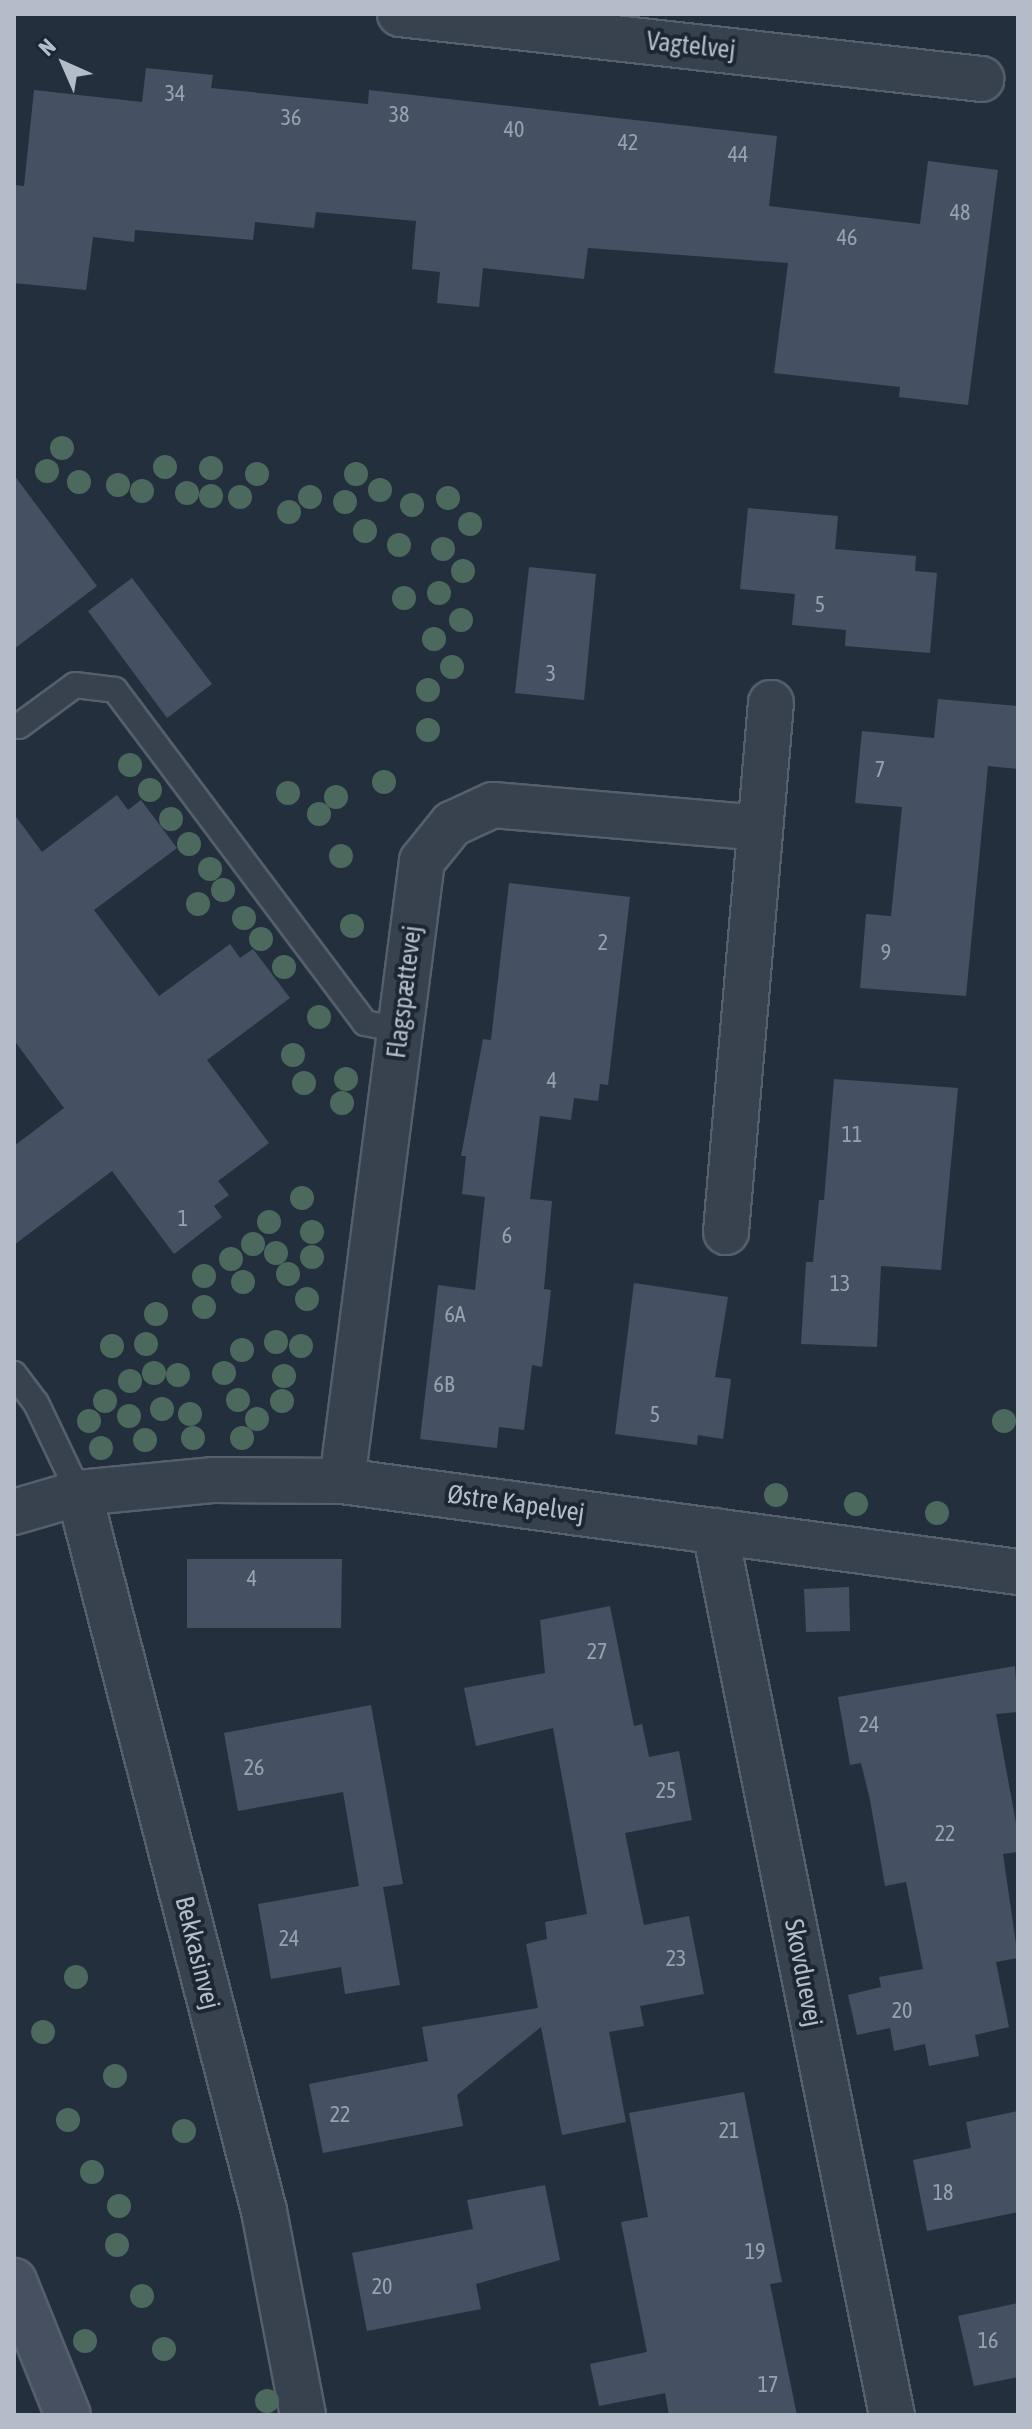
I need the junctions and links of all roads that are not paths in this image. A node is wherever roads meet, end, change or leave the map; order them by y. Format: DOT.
graph roads {
  1 [pos="400,14"];
  2 [pos="981,79"];
  3 [pos="771,703"];
  4 [pos="19,726"];
  5 [pos="760,828"];
  6 [pos="400,1030"];
  7 [pos="726,1232"];
  8 [pos="14,1374"];
  9 [pos="342,1481"];
  10 [pos="79,1493"];
  11 [pos="14,1512"];
  12 [pos="715,1531"];
  13 [pos="1018,1572"];
  14 [pos="14,2281"];
  15 [pos="68,2415"];
  16 [pos="303,2415"];
  17 [pos="892,2415"];
  1 -- 2 [label="street, Vagtelvej"];
  3 -- 5 [label="street"];
  4 -- 6 [label="lane"];
  5 -- 6 [label="street, Flagspættevej"];
  5 -- 7 [label="street"];
  6 -- 9 [label="street, Flagspættevej"];
  8 -- 10 [label="lane"];
  9 -- 10 [label="street, Østre Kapelvej"];
  9 -- 12 [label="street, Østre Kapelvej"];
  10 -- 11 [label="street, Østre Kapelvej"];
  10 -- 16 [label="street, Bekkasinvej"];
  12 -- 13 [label="street, Østre Kapelvej"];
  12 -- 17 [label="street, Skovduevej"];
  14 -- 15 [label="street"];
}
